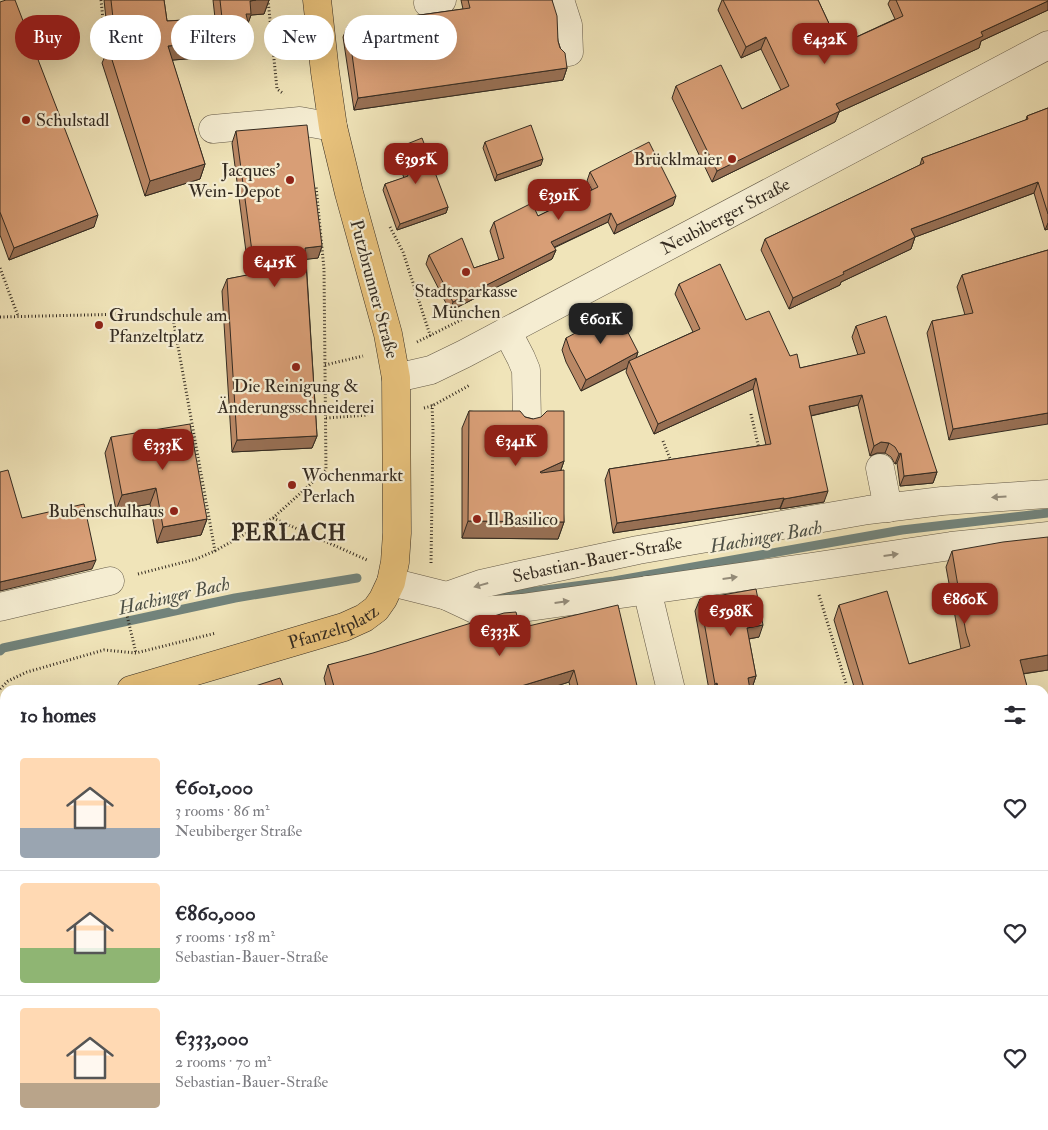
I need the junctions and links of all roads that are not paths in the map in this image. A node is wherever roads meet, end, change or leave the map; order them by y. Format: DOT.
graph roads {
  1 [pos="317,0"];
  2 [pos="560,0"];
  3 [pos="1048,45"];
  4 [pos="569,52"];
  5 [pos="317,119"];
  6 [pos="212,129"];
  7 [pos="507,331"];
  8 [pos="396,378"];
  9 [pos="527,421"];
  10 [pos="880,468"];
  11 [pos="1048,494"];
  12 [pos="888,508"];
  13 [pos="1048,536"];
  14 [pos="110,581"];
  15 [pos="391,582"];
  16 [pos="647,590"];
  17 [pos="447,596"];
  18 [pos="0,607"];
  19 [pos="148,685"];
  20 [pos="670,685"];
  1 -- 5 [label="main road, Putzbrunner Straße"];
  2 -- 4 [label="street"];
  3 -- 7 [label="street, Neubiberger Straße"];
  5 -- 6 [label="street"];
  5 -- 8 [label="main road, Putzbrunner Straße"];
  7 -- 8 [label="street, Neubiberger Straße"];
  7 -- 9 [label="street"];
  8 -- 15 [label="main road, Putzbrunner Straße"];
  10 -- 12 [label="street"];
  11 -- 12 [label="street, Sebastian-Bauer-Straße, one-way"];
  12 -- 17 [label="street, Sebastian-Bauer-Straße, one-way"];
  16 -- 13 [label="street, Sebastian-Bauer-Straße, one-way"];
  14 -- 18 [label="street"];
  15 -- 17 [label="street, Sebastian-Bauer-Straße"];
  15 -- 19 [label="main road, Pfanzeltplatz"];
  17 -- 16 [label="street, Sebastian-Bauer-Straße, one-way"];
  16 -- 20 [label="street"];
}
